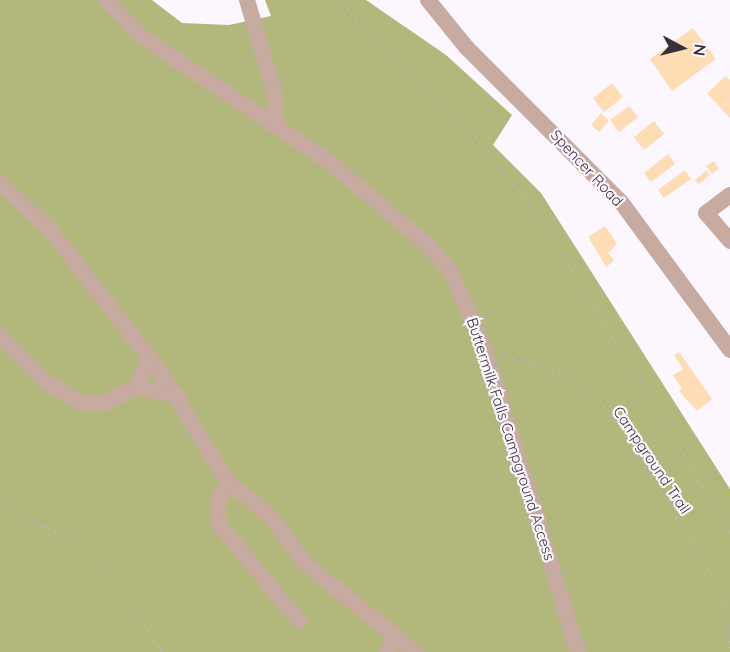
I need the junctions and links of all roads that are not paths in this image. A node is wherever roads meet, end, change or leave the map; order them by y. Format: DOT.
graph roads {
  1 [pos="106,0"];
  2 [pos="248,0"];
  3 [pos="428,0"];
  4 [pos="277,125"];
  5 [pos="0,183"];
  6 [pos="730,195"];
  7 [pos="729,243"];
  8 [pos="0,335"];
  9 [pos="730,350"];
  10 [pos="149,360"];
  11 [pos="136,387"];
  12 [pos="180,398"];
  13 [pos="228,482"];
  14 [pos="299,621"];
  15 [pos="394,634"];
  16 [pos="388,652"];
  17 [pos="415,652"];
  18 [pos="578,652"];
  1 -- 4 [label="street, Buttermilk Falls Campground Access"];
  2 -- 4 [label="street"];
  3 -- 9 [label="street, Spencer Road"];
  4 -- 18 [label="street, Buttermilk Falls Campground Access"];
  5 -- 10 [label="street"];
  6 -- 7 [label="street"];
  8 -- 11 [label="street"];
  10 -- 11 [label="street"];
  10 -- 12 [label="street"];
  11 -- 12 [label="street"];
  12 -- 13 [label="street"];
  13 -- 14 [label="street"];
  13 -- 15 [label="street"];
  15 -- 16 [label="street"];
  15 -- 17 [label="street"];
}
